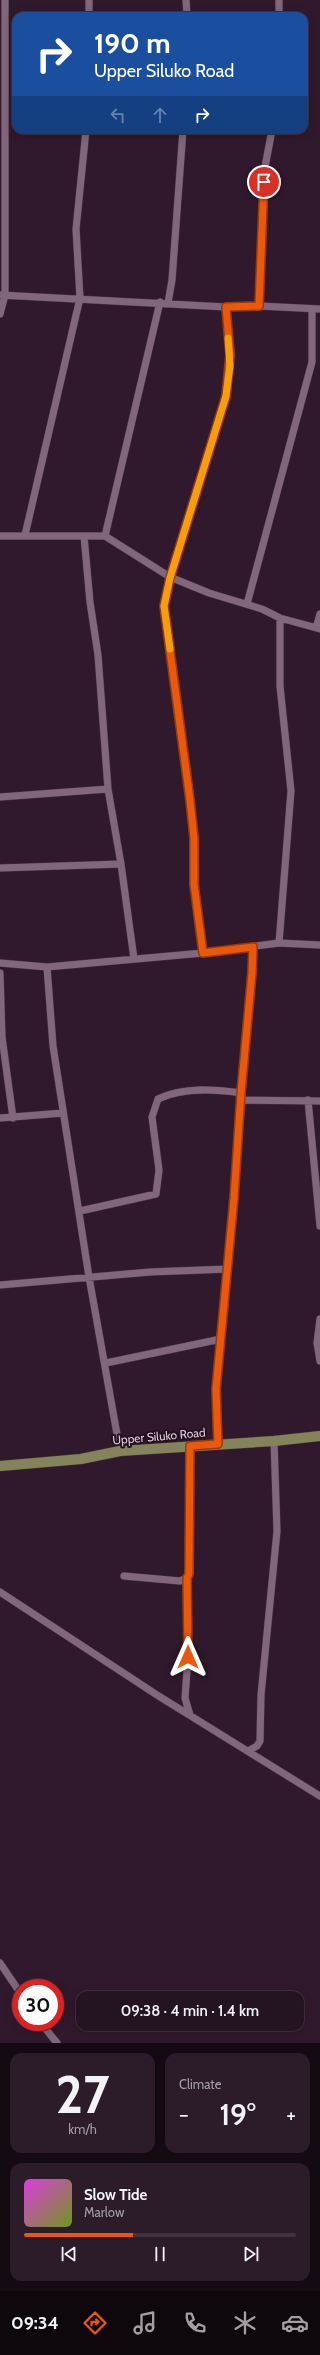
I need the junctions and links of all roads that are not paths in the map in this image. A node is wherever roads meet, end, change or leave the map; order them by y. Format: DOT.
graph roads {
  1 [pos="5,0"];
  2 [pos="89,0"];
  3 [pos="186,0"];
  4 [pos="278,0"];
  5 [pos="89,12"];
  6 [pos="187,12"];
  7 [pos="279,12"];
  8 [pos="86,134"];
  9 [pos="183,134"];
  10 [pos="271,134"];
  11 [pos="3,295"];
  12 [pos="80,298"];
  13 [pos="160,302"];
  14 [pos="168,303"];
  15 [pos="259,306"];
  16 [pos="226,307"];
  17 [pos="320,309"];
  18 [pos="312,310"];
  19 [pos="0,314"];
  20 [pos="25,534"];
  21 [pos="0,536"];
  22 [pos="84,536"];
  23 [pos="105,536"];
  24 [pos="170,578"];
  25 [pos="247,604"];
  26 [pos="320,614"];
  27 [pos="280,618"];
  28 [pos="318,629"];
  29 [pos="108,789"];
  30 [pos="0,797"];
  31 [pos="121,864"];
  32 [pos="0,868"];
  33 [pos="279,943"];
  34 [pos="320,945"];
  35 [pos="253,947"];
  36 [pos="203,953"];
  37 [pos="134,959"];
  38 [pos="0,963"];
  39 [pos="47,967"];
  40 [pos="0,973"];
  41 [pos="241,1097"];
  42 [pos="308,1100"];
  43 [pos="320,1100"];
  44 [pos="63,1113"];
  45 [pos="0,1118"];
  46 [pos="12,1118"];
  47 [pos="80,1211"];
  48 [pos="320,1226"];
  49 [pos="228,1269"];
  50 [pos="89,1277"];
  51 [pos="0,1285"];
  52 [pos="320,1319"];
  53 [pos="221,1339"];
  54 [pos="320,1361"];
  55 [pos="106,1363"];
  56 [pos="320,1436"];
  57 [pos="274,1441"];
  58 [pos="218,1444"];
  59 [pos="190,1446"];
  60 [pos="120,1451"];
  61 [pos="0,1466"];
  62 [pos="124,1576"];
  63 [pos="187,1578"];
  64 [pos="0,1592"];
  65 [pos="190,1715"];
  66 [pos="248,1751"];
  67 [pos="320,1796"];
  68 [pos="0,1963"];
  69 [pos="12,1981"];
  70 [pos="47,2031"];
  71 [pos="57,2043"];
  1 -- 11 [label="street"];
  2 -- 5 [label="street"];
  3 -- 6 [label="street"];
  4 -- 7 [label="street"];
  8 -- 12 [label="street"];
  9 -- 14 [label="street"];
  10 -- 15 [label="street"];
  11 -- 12 [label="street"];
  11 -- 19 [label="street"];
  12 -- 13 [label="street"];
  12 -- 20 [label="street"];
  13 -- 14 [label="street"];
  13 -- 23 [label="street"];
  14 -- 16 [label="street"];
  15 -- 16 [label="street"];
  15 -- 18 [label="street"];
  16 -- 24 [label="street"];
  17 -- 18 [label="street"];
  18 -- 25 [label="street"];
  20 -- 21 [label="street"];
  20 -- 22 [label="street"];
  22 -- 23 [label="street"];
  22 -- 29 [label="street"];
  23 -- 24 [label="street"];
  24 -- 25 [label="street"];
  24 -- 36 [label="street"];
  25 -- 27 [label="street"];
  26 -- 28 [label="street"];
  27 -- 28 [label="street"];
  27 -- 33 [label="street"];
  29 -- 30 [label="street"];
  29 -- 31 [label="street"];
  31 -- 32 [label="street"];
  31 -- 37 [label="street"];
  33 -- 34 [label="street"];
  33 -- 35 [label="street"];
  35 -- 36 [label="street"];
  35 -- 41 [label="street"];
  36 -- 37 [label="street"];
  37 -- 39 [label="street"];
  38 -- 39 [label="street"];
  39 -- 44 [label="street"];
  40 -- 46 [label="street"];
  41 -- 42 [label="street"];
  41 -- 47 [label="street"];
  41 -- 49 [label="street"];
  42 -- 43 [label="street"];
  42 -- 48 [label="street"];
  44 -- 46 [label="street"];
  44 -- 47 [label="street"];
  45 -- 46 [label="street"];
  47 -- 50 [label="street"];
  49 -- 50 [label="street"];
  49 -- 53 [label="street"];
  50 -- 51 [label="street"];
  50 -- 55 [label="street"];
  52 -- 54 [label="street"];
  53 -- 55 [label="street"];
  53 -- 58 [label="street"];
  55 -- 60 [label="street"];
  56 -- 57 [label="main road, Upper Siluko Road"];
  57 -- 58 [label="main road, Upper Siluko Road"];
  57 -- 66 [label="street"];
  58 -- 59 [label="main road, Upper Siluko Road"];
  59 -- 60 [label="main road, Upper Siluko Road"];
  59 -- 63 [label="street"];
  60 -- 61 [label="main road, Upper Siluko Road"];
  62 -- 63 [label="street"];
  63 -- 65 [label="street"];
  64 -- 65 [label="street"];
  65 -- 66 [label="street"];
  66 -- 67 [label="street"];
  68 -- 69 [label="street"];
  70 -- 71 [label="street"];
}
